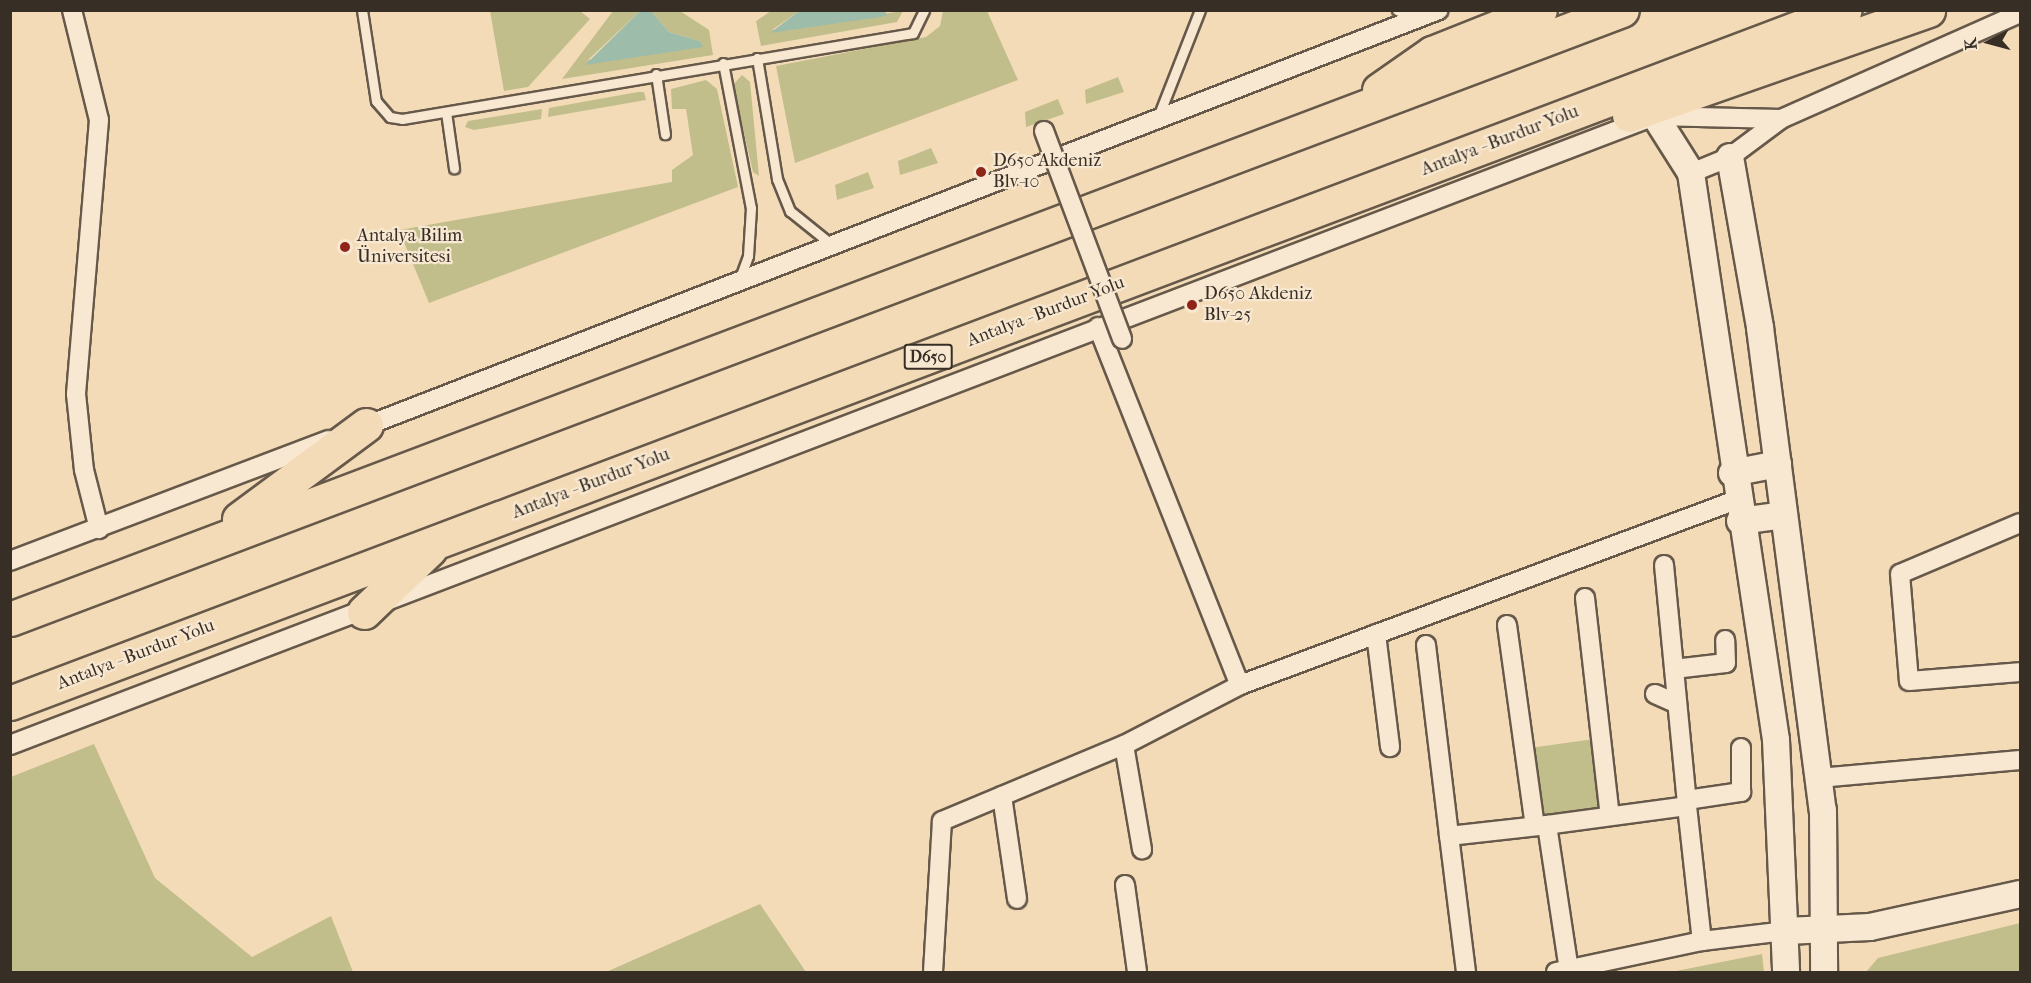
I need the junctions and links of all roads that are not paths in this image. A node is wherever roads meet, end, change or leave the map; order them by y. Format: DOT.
graph roads {
  1 [pos="72,10"];
  2 [pos="362,10"];
  3 [pos="924,10"];
  4 [pos="1200,10"];
  5 [pos="1397,10"];
  6 [pos="1439,10"];
  7 [pos="1540,10"];
  8 [pos="1622,10"];
  9 [pos="1845,10"];
  10 [pos="1928,10"];
  11 [pos="2020,13"];
  12 [pos="1416,19"];
  13 [pos="757,58"];
  14 [pos="723,63"];
  15 [pos="657,74"];
  16 [pos="446,112"];
  17 [pos="1655,116"];
  18 [pos="1339,118"];
  19 [pos="1158,119"];
  20 [pos="1781,119"];
  21 [pos="1044,131"];
  22 [pos="665,134"];
  23 [pos="1730,157"];
  24 [pos="454,168"];
  25 [pos="1691,173"];
  26 [pos="833,245"];
  27 [pos="1163,268"];
  28 [pos="739,281"];
  29 [pos="1098,327"];
  30 [pos="1122,339"];
  31 [pos="366,425"];
  32 [pos="1778,464"];
  33 [pos="1732,473"];
  34 [pos="1738,510"];
  35 [pos="1784,515"];
  36 [pos="2020,523"];
  37 [pos="99,529"];
  38 [pos="436,542"];
  39 [pos="187,553"];
  40 [pos="10,561"];
  41 [pos="1664,565"];
  42 [pos="1585,598"];
  43 [pos="364,612"];
  44 [pos="10,619"];
  45 [pos="1508,625"];
  46 [pos="1376,634"];
  47 [pos="1725,640"];
  48 [pos="1426,645"];
  49 [pos="1674,669"];
  50 [pos="2020,672"];
  51 [pos="1240,685"];
  52 [pos="1655,694"];
  53 [pos="10,703"];
  54 [pos="1677,704"];
  55 [pos="10,745"];
  56 [pos="1124,745"];
  57 [pos="1390,747"];
  58 [pos="1741,748"];
  59 [pos="2020,760"];
  60 [pos="1819,778"];
  61 [pos="1002,796"];
  62 [pos="1687,803"];
  63 [pos="1610,816"];
  64 [pos="1541,826"];
  65 [pos="1449,836"];
  66 [pos="1142,849"];
  67 [pos="1125,885"];
  68 [pos="2020,894"];
  69 [pos="1017,899"];
  70 [pos="1824,928"];
  71 [pos="1786,931"];
  72 [pos="1702,941"];
  73 [pos="1562,971"];
  74 [pos="933,972"];
  75 [pos="1137,972"];
  76 [pos="1466,972"];
  77 [pos="1786,972"];
  78 [pos="1824,972"];
  1 -- 37 [label="street"];
  2 -- 16 [label="lane"];
  3 -- 13 [label="lane"];
  4 -- 19 [label="lane"];
  5 -- 12 [label="lane"];
  6 -- 12 [label="street"];
  7 -- 18 [label="highway"];
  8 -- 18 [label="highway"];
  9 -- 27 [label="highway, Antalya - Burdur Yolu / D650"];
  10 -- 27 [label="highway"];
  11 -- 20 [label="street"];
  12 -- 19 [label="street"];
  13 -- 14 [label="lane"];
  13 -- 26 [label="lane"];
  14 -- 15 [label="lane"];
  14 -- 28 [label="lane"];
  15 -- 16 [label="lane"];
  15 -- 22 [label="lane"];
  16 -- 24 [label="lane"];
  17 -- 20 [label="street"];
  17 -- 25 [label="street"];
  17 -- 29 [label="street"];
  18 -- 39 [label="highway"];
  19 -- 26 [label="street"];
  20 -- 23 [label="street"];
  21 -- 30 [label="street, bridge"];
  23 -- 25 [label="street"];
  23 -- 32 [label="street"];
  25 -- 33 [label="street"];
  26 -- 28 [label="street"];
  27 -- 38 [label="highway, Antalya - Burdur Yolu / D650"];
  28 -- 31 [label="street"];
  29 -- 43 [label="street"];
  29 -- 51 [label="street"];
  31 -- 37 [label="street"];
  31 -- 39 [label="highway"];
  32 -- 33 [label="street"];
  32 -- 35 [label="street"];
  33 -- 34 [label="street"];
  34 -- 35 [label="street"];
  34 -- 46 [label="street"];
  34 -- 71 [label="street"];
  35 -- 60 [label="street"];
  36 -- 50 [label="street"];
  37 -- 40 [label="street"];
  38 -- 43 [label="highway"];
  38 -- 53 [label="highway, Antalya - Burdur Yolu / D650"];
  39 -- 44 [label="highway"];
  41 -- 49 [label="street"];
  42 -- 63 [label="street"];
  43 -- 55 [label="street"];
  45 -- 64 [label="street"];
  46 -- 51 [label="street"];
  46 -- 57 [label="street"];
  47 -- 49 [label="street"];
  48 -- 65 [label="street"];
  49 -- 54 [label="street"];
  51 -- 56 [label="street"];
  52 -- 54 [label="street"];
  54 -- 62 [label="street"];
  56 -- 61 [label="street"];
  56 -- 66 [label="street"];
  58 -- 62 [label="street"];
  59 -- 60 [label="street"];
  60 -- 70 [label="street"];
  61 -- 69 [label="street"];
  61 -- 74 [label="street"];
  62 -- 63 [label="street"];
  62 -- 72 [label="street"];
  63 -- 64 [label="street"];
  64 -- 65 [label="street"];
  64 -- 73 [label="street"];
  65 -- 76 [label="street"];
  67 -- 75 [label="street"];
  68 -- 70 [label="street"];
  70 -- 71 [label="street"];
  70 -- 78 [label="street"];
  71 -- 72 [label="street"];
  71 -- 77 [label="street"];
  72 -- 73 [label="street"];
}
